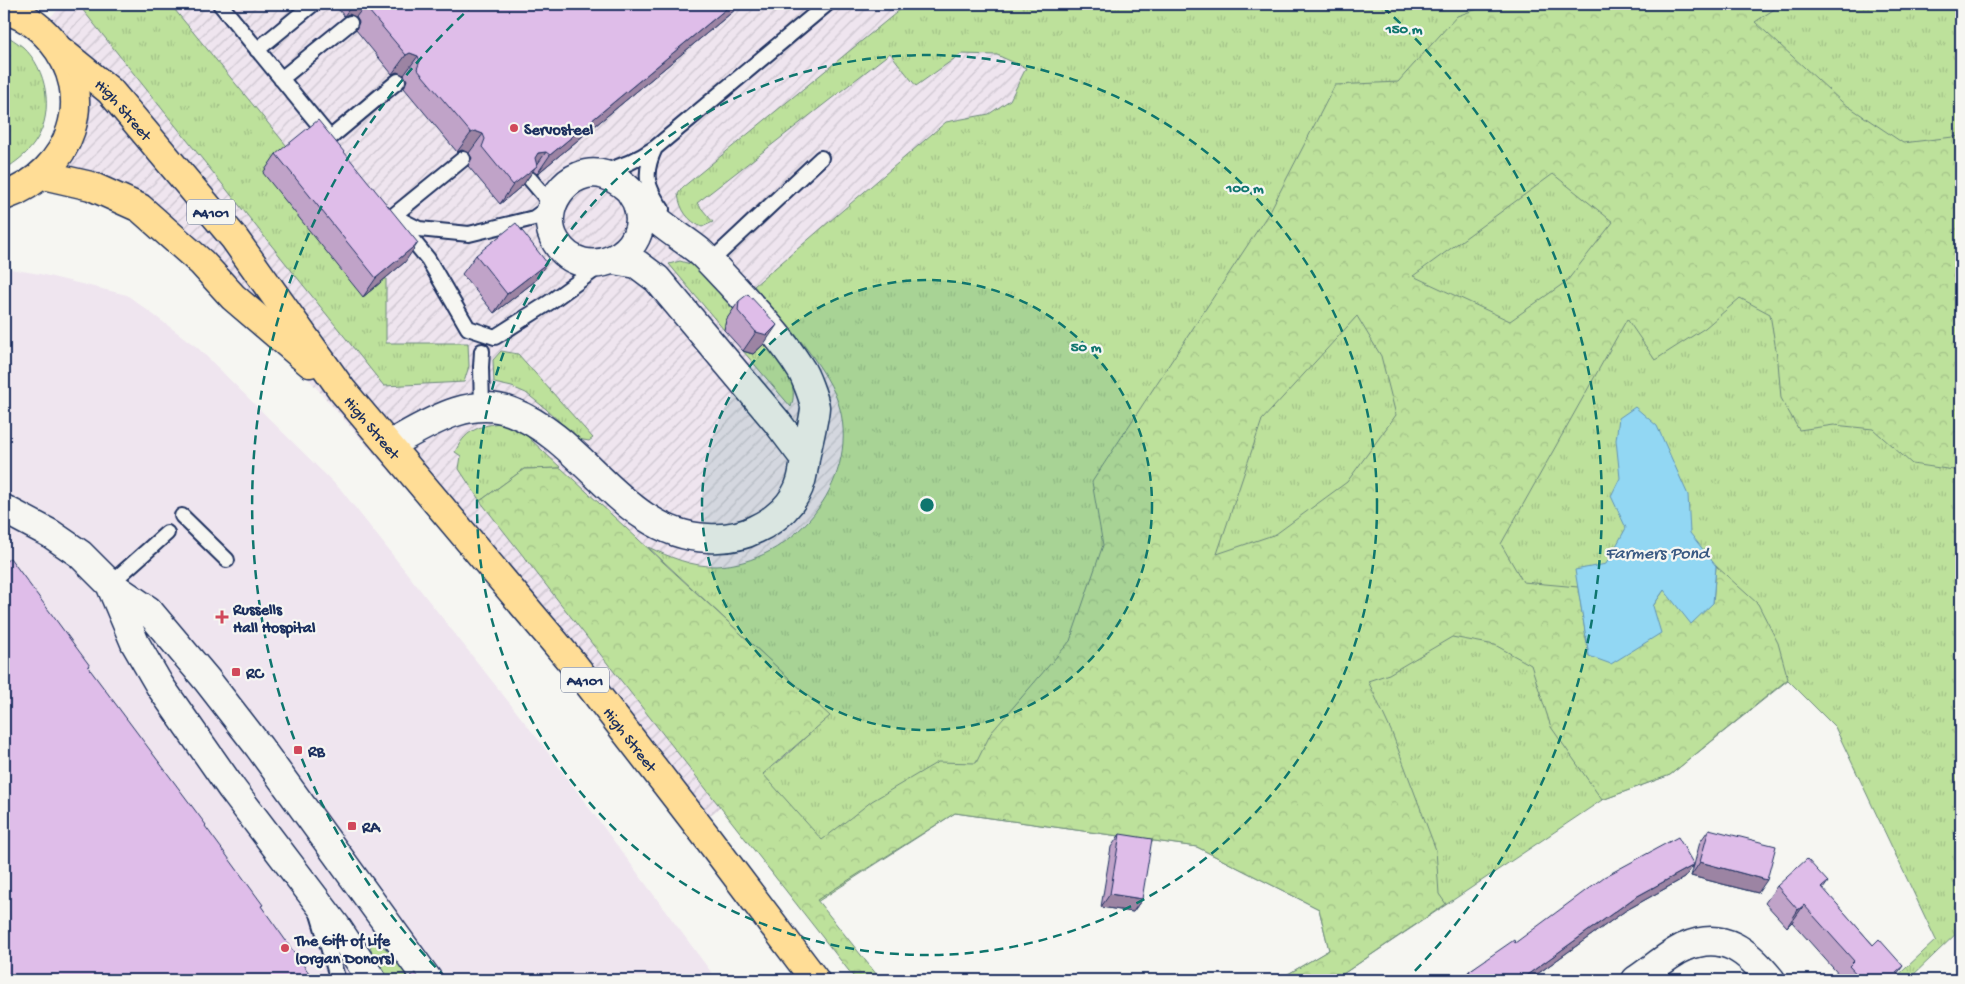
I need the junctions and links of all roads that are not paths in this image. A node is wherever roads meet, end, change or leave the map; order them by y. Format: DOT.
graph roads {
  1 [pos="220,4"];
  2 [pos="312,4"];
  3 [pos="827,4"];
  4 [pos="4,10"];
  5 [pos="350,23"];
  6 [pos="257,50"];
  7 [pos="61,51"];
  8 [pos="281,79"];
  9 [pos="398,81"];
  10 [pos="655,148"];
  11 [pos="821,158"];
  12 [pos="463,160"];
  13 [pos="589,174"];
  14 [pos="530,179"];
  15 [pos="18,190"];
  16 [pos="630,191"];
  17 [pos="552,205"];
  18 [pos="390,212"];
  19 [pos="685,241"];
  20 [pos="609,261"];
  21 [pos="710,262"];
  22 [pos="468,328"];
  23 [pos="496,337"];
  24 [pos="482,352"];
  25 [pos="342,390"];
  26 [pos="482,406"];
  27 [pos="389,445"];
  28 [pos="805,459"];
  29 [pos="4,509"];
  30 [pos="182,516"];
  31 [pos="167,533"];
  32 [pos="227,560"];
  33 [pos="110,584"];
  34 [pos="311,893"];
  35 [pos="338,980"];
  36 [pos="372,980"];
  37 [pos="428,980"];
  38 [pos="815,980"];
  39 [pos="1636,980"];
  40 [pos="1771,980"];
  1 -- 6 [label="lane"];
  2 -- 6 [label="lane"];
  3 -- 10 [label="lane"];
  4 -- 7 [label="main road, A4101"];
  5 -- 8 [label="lane"];
  6 -- 8 [label="lane"];
  7 -- 15 [label="main road, A4101"];
  7 -- 25 [label="main road, High Street / A4101"];
  8 -- 9 [label="lane"];
  10 -- 13 [label="lane"];
  10 -- 19 [label="lane"];
  11 -- 21 [label="lane"];
  12 -- 18 [label="lane"];
  13 -- 16 [label="street"];
  13 -- 17 [label="street"];
  14 -- 17 [label="lane"];
  15 -- 25 [label="main road, High Street / A4101"];
  16 -- 19 [label="street"];
  16 -- 20 [label="street"];
  17 -- 18 [label="lane"];
  17 -- 20 [label="street"];
  18 -- 22 [label="lane"];
  19 -- 21 [label="street"];
  20 -- 23 [label="lane"];
  20 -- 28 [label="street"];
  21 -- 28 [label="street"];
  22 -- 23 [label="lane"];
  22 -- 24 [label="lane"];
  23 -- 24 [label="lane"];
  24 -- 26 [label="lane"];
  25 -- 27 [label="main road, High Street / A4101"];
  26 -- 27 [label="street"];
  26 -- 28 [label="street"];
  27 -- 38 [label="main road, High Street / A4101"];
  29 -- 33 [label="street"];
  30 -- 32 [label="lane"];
  31 -- 33 [label="lane"];
  33 -- 34 [label="street"];
  33 -- 37 [label="street"];
  34 -- 35 [label="lane"];
  34 -- 36 [label="street"];
  39 -- 40 [label="street"];
}
